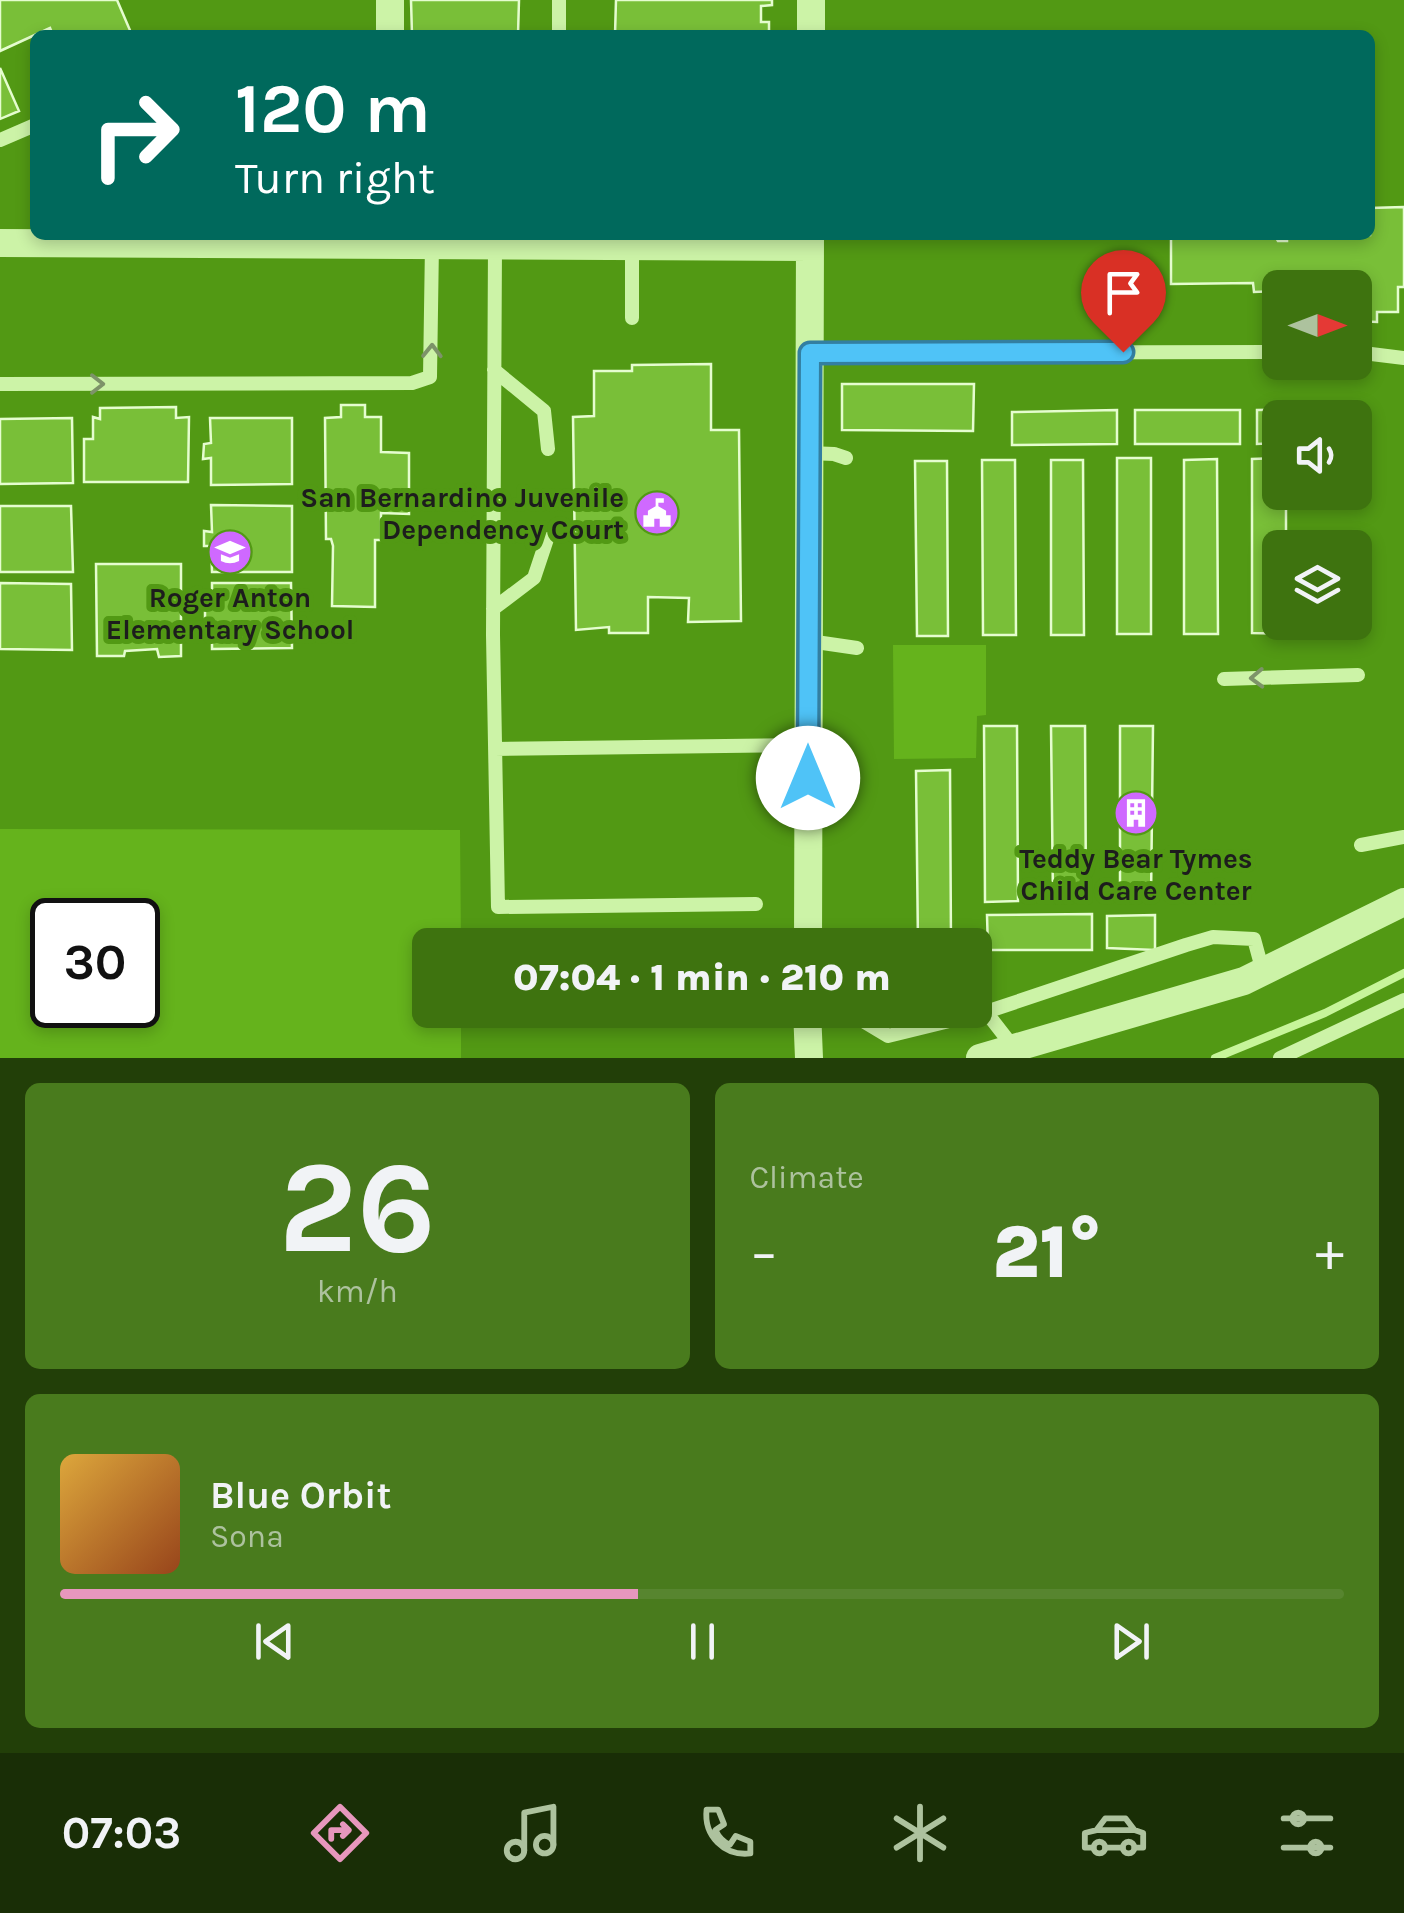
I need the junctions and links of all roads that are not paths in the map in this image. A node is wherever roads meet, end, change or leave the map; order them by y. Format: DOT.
graph roads {
  1 [pos="390,0"];
  2 [pos="558,0"];
  3 [pos="811,0"];
  4 [pos="390,30"];
  5 [pos="559,30"];
  6 [pos="811,30"];
  7 [pos="30,127"];
  8 [pos="0,140"];
  9 [pos="2,238"];
  10 [pos="30,238"];
  11 [pos="147,240"];
  12 [pos="561,240"];
  13 [pos="810,241"];
  14 [pos="432,244"];
  15 [pos="495,244"];
  16 [pos="632,245"];
  17 [pos="632,318"];
  18 [pos="1262,352"];
  19 [pos="810,353"];
  20 [pos="1372,354"];
  21 [pos="1404,358"];
  22 [pos="494,370"];
  23 [pos="0,384"];
  24 [pos="548,449"];
  25 [pos="810,453"];
  26 [pos="846,458"];
  27 [pos="547,540"];
  28 [pos="494,610"];
  29 [pos="809,641"];
  30 [pos="857,648"];
  31 [pos="1358,675"];
  32 [pos="1224,679"];
  33 [pos="808,745"];
  34 [pos="496,748"];
  35 [pos="1404,837"];
  36 [pos="1361,844"];
  37 [pos="1404,902"];
  38 [pos="756,904"];
  39 [pos="808,928"];
  40 [pos="1263,972"];
  41 [pos="1404,1000"];
  42 [pos="992,1010"];
  43 [pos="992,1020"];
  44 [pos="807,1028"];
  45 [pos="875,1028"];
  46 [pos="921,1028"];
  47 [pos="1014,1048"];
  48 [pos="808,1058"];
  49 [pos="980,1058"];
  50 [pos="1280,1058"];
  1 -- 4 [label="street"];
  2 -- 5 [label="lane"];
  3 -- 6 [label="street"];
  7 -- 8 [label="lane"];
  9 -- 10 [label="street"];
  11 -- 14 [label="street"];
  12 -- 15 [label="street"];
  12 -- 16 [label="street"];
  13 -- 16 [label="street"];
  13 -- 19 [label="street"];
  14 -- 15 [label="street"];
  23 -- 14 [label="lane, one-way"];
  15 -- 22 [label="lane"];
  16 -- 17 [label="lane"];
  18 -- 19 [label="lane"];
  19 -- 25 [label="street"];
  20 -- 21 [label="lane"];
  22 -- 24 [label="lane"];
  22 -- 28 [label="lane"];
  25 -- 26 [label="lane"];
  25 -- 29 [label="street"];
  27 -- 28 [label="lane"];
  28 -- 34 [label="lane"];
  29 -- 30 [label="lane"];
  29 -- 33 [label="street"];
  31 -- 32 [label="lane, one-way"];
  33 -- 34 [label="lane"];
  33 -- 39 [label="street"];
  34 -- 38 [label="lane"];
  35 -- 36 [label="lane"];
  37 -- 40 [label="street"];
  40 -- 42 [label="lane"];
  40 -- 47 [label="street"];
  41 -- 50 [label="lane"];
  43 -- 47 [label="lane"];
  44 -- 48 [label="street"];
  45 -- 46 [label="lane"];
  47 -- 49 [label="street"];
}
